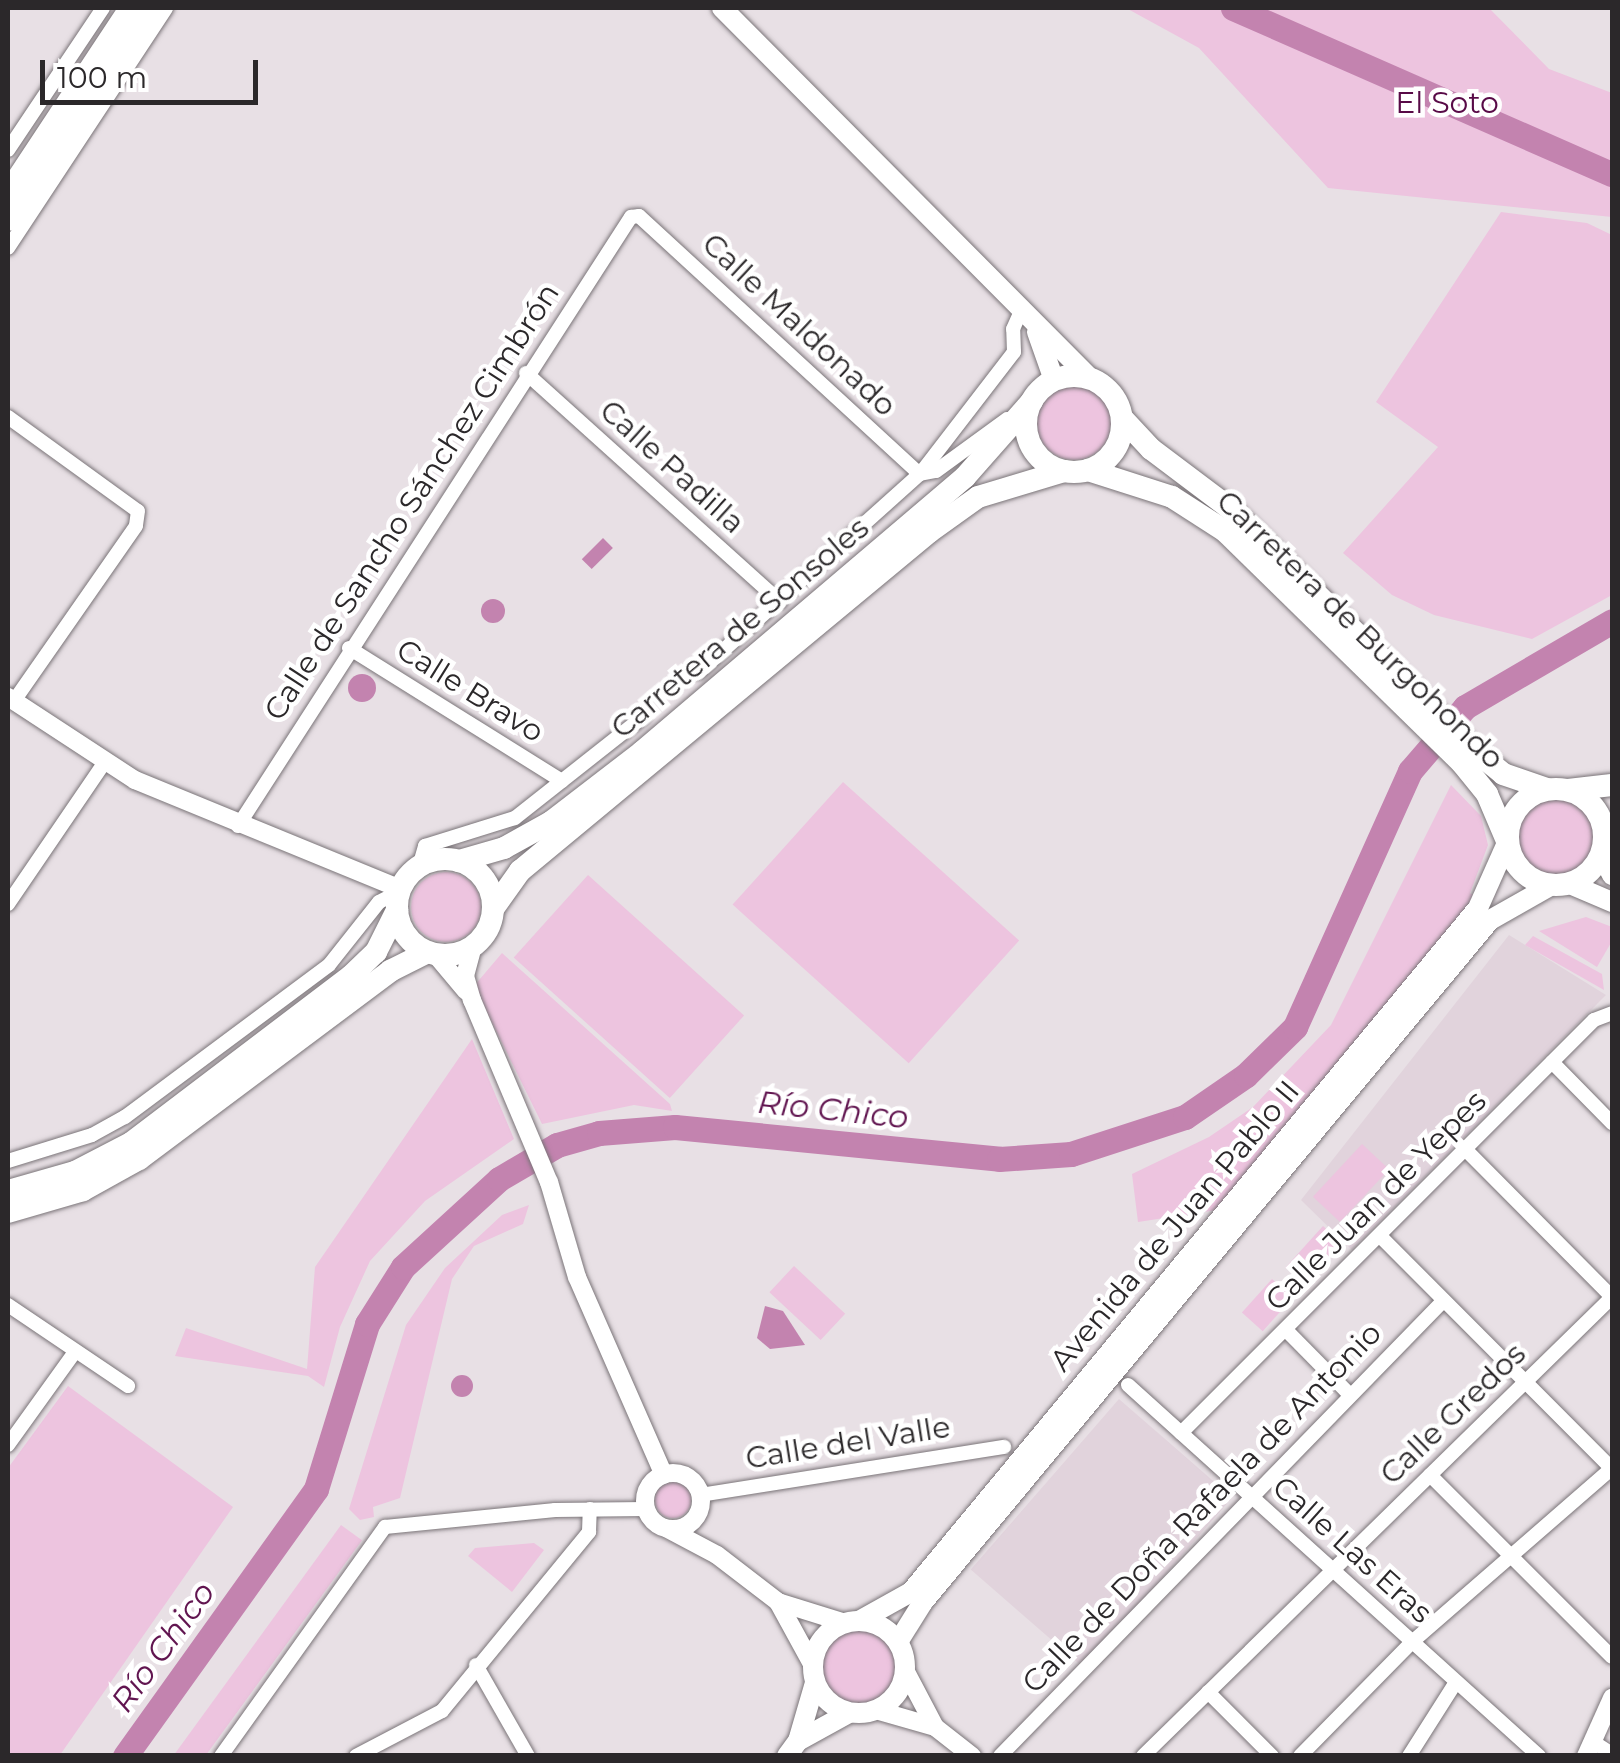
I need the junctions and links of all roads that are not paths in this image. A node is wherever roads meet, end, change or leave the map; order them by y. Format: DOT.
graph roads {
  1 [pos="103,8"];
  2 [pos="129,8"];
  3 [pos="148,8"];
  4 [pos="166,8"];
  5 [pos="722,8"];
  6 [pos="12,133"];
  7 [pos="8,150"];
  8 [pos="8,191"];
  9 [pos="640,216"];
  10 [pos="8,222"];
  11 [pos="8,248"];
  12 [pos="1014,303"];
  13 [pos="526,373"];
  14 [pos="1089,377"];
  15 [pos="1054,380"];
  16 [pos="1029,404"];
  17 [pos="8,417"];
  18 [pos="1122,419"];
  19 [pos="1088,470"];
  20 [pos="1064,471"];
  21 [pos="920,474"];
  22 [pos="780,602"];
  23 [pos="349,648"];
  24 [pos="698,672"];
  25 [pos="11,699"];
  26 [pos="1419,710"];
  27 [pos="644,716"];
  28 [pos="1469,757"];
  29 [pos="104,762"];
  30 [pos="562,781"];
  31 [pos="1612,785"];
  32 [pos="1558,789"];
  33 [pos="1608,825"];
  34 [pos="238,826"];
  35 [pos="1507,842"];
  36 [pos="459,861"];
  37 [pos="1607,865"];
  38 [pos="419,867"];
  39 [pos="1560,885"];
  40 [pos="399,897"];
  41 [pos="1612,902"];
  42 [pos="8,904"];
  43 [pos="493,909"];
  44 [pos="473,946"];
  45 [pos="431,953"];
  46 [pos="472,1000"];
  47 [pos="1612,1014"];
  48 [pos="1552,1062"];
  49 [pos="1612,1124"];
  50 [pos="1466,1150"];
  51 [pos="8,1160"];
  52 [pos="8,1191"];
  53 [pos="8,1212"];
  54 [pos="1380,1236"];
  55 [pos="1612,1297"];
  56 [pos="1444,1300"];
  57 [pos="8,1304"];
  58 [pos="1286,1330"];
  59 [pos="74,1354"];
  60 [pos="1526,1382"];
  61 [pos="1128,1384"];
  62 [pos="128,1386"];
  63 [pos="1350,1395"];
  64 [pos="1181,1433"];
  65 [pos="8,1445"];
  66 [pos="1004,1447"];
  67 [pos="1612,1468"];
  68 [pos="664,1475"];
  69 [pos="1430,1475"];
  70 [pos="700,1495"];
  71 [pos="1251,1496"];
  72 [pos="646,1508"];
  73 [pos="590,1510"];
  74 [pos="696,1518"];
  75 [pos="668,1529"];
  76 [pos="717,1555"];
  77 [pos="1511,1556"];
  78 [pos="1332,1570"];
  79 [pos="778,1602"];
  80 [pos="852,1622"];
  81 [pos="898,1642"];
  82 [pos="1412,1642"];
  83 [pos="1612,1657"];
  84 [pos="476,1666"];
  85 [pos="905,1670"];
  86 [pos="814,1673"];
  87 [pos="1456,1682"];
  88 [pos="1208,1692"];
  89 [pos="1612,1698"];
  90 [pos="876,1710"];
  91 [pos="849,1713"];
  92 [pos="935,1727"];
  93 [pos="793,1748"];
  94 [pos="1589,1748"];
  95 [pos="1612,1754"];
  96 [pos="221,1756"];
  97 [pos="356,1756"];
  98 [pos="528,1756"];
  99 [pos="972,1756"];
  100 [pos="1000,1756"];
  101 [pos="1143,1756"];
  102 [pos="1272,1756"];
  103 [pos="1300,1756"];
  104 [pos="1409,1756"];
  105 [pos="1539,1756"];
  1 -- 6 [label="street"];
  2 -- 8 [label="main road"];
  3 -- 10 [label="main road"];
  4 -- 11 [label="street"];
  5 -- 12 [label="main road"];
  6 -- 7 [label="street"];
  9 -- 13 [label="street, Calle de Sancho Sánchez Cimbrón"];
  9 -- 21 [label="street, Calle Maldonado"];
  12 -- 14 [label="main road"];
  12 -- 15 [label="main road"];
  12 -- 21 [label="street"];
  13 -- 22 [label="street, Calle Padilla"];
  13 -- 23 [label="street, Calle de Sancho Sánchez Cimbrón"];
  14 -- 15 [label="highway"];
  14 -- 18 [label="highway"];
  15 -- 16 [label="highway"];
  16 -- 20 [label="highway"];
  16 -- 21 [label="street"];
  16 -- 36 [label="highway, Carretera de Sonsoles"];
  17 -- 25 [label="street"];
  18 -- 19 [label="highway"];
  18 -- 26 [label="highway, Carretera de Burgohondo"];
  19 -- 20 [label="highway"];
  19 -- 26 [label="highway, Carretera de Burgohondo"];
  20 -- 43 [label="highway, Carretera de Sonsoles"];
  21 -- 22 [label="street"];
  22 -- 24 [label="street"];
  23 -- 30 [label="street, Calle Bravo"];
  23 -- 34 [label="street, Calle de Sancho Sánchez Cimbrón"];
  25 -- 29 [label="street"];
  26 -- 28 [label="highway, Carretera de Burgohondo"];
  27 -- 30 [label="street"];
  28 -- 32 [label="highway, Carretera de Burgohondo"];
  28 -- 35 [label="highway, Carretera de Burgohondo"];
  29 -- 34 [label="street"];
  29 -- 42 [label="street"];
  30 -- 38 [label="street"];
  31 -- 32 [label="highway"];
  32 -- 33 [label="highway"];
  32 -- 35 [label="highway"];
  33 -- 37 [label="highway"];
  34 -- 40 [label="street"];
  35 -- 39 [label="highway"];
  35 -- 80 [label="main road, Avenida de Juan Pablo II"];
  36 -- 38 [label="highway"];
  36 -- 43 [label="highway"];
  37 -- 39 [label="highway"];
  38 -- 40 [label="highway"];
  39 -- 41 [label="main road"];
  39 -- 81 [label="main road, Avenida de Juan Pablo II"];
  40 -- 45 [label="highway"];
  40 -- 51 [label="street"];
  40 -- 52 [label="highway"];
  43 -- 44 [label="highway"];
  44 -- 45 [label="highway"];
  44 -- 46 [label="street"];
  45 -- 46 [label="street"];
  45 -- 53 [label="highway"];
  46 -- 68 [label="street"];
  47 -- 48 [label="street, Calle Juan de Yepes"];
  48 -- 49 [label="street"];
  48 -- 50 [label="street, Calle Juan de Yepes"];
  50 -- 54 [label="street, Calle Juan de Yepes"];
  50 -- 55 [label="street"];
  54 -- 56 [label="street"];
  54 -- 58 [label="street, Calle Juan de Yepes"];
  55 -- 60 [label="street, Calle Gredos"];
  56 -- 60 [label="street"];
  56 -- 63 [label="street, Calle de Doña Rafaela de Antonio"];
  57 -- 59 [label="street"];
  58 -- 63 [label="street"];
  58 -- 64 [label="street, Calle Juan de Yepes"];
  59 -- 62 [label="street"];
  59 -- 65 [label="street"];
  60 -- 67 [label="street"];
  60 -- 69 [label="street, Calle Gredos"];
  61 -- 64 [label="street, Calle Las Eras"];
  63 -- 71 [label="street, Calle de Doña Rafaela de Antonio"];
  64 -- 71 [label="street, Calle Las Eras"];
  66 -- 70 [label="street, Calle del Valle"];
  67 -- 77 [label="street"];
  68 -- 70 [label="street"];
  68 -- 72 [label="street"];
  69 -- 77 [label="street"];
  69 -- 78 [label="street, Calle Gredos"];
  70 -- 74 [label="street"];
  71 -- 78 [label="street, Calle Las Eras"];
  71 -- 100 [label="street, Calle de Doña Rafaela de Antonio"];
  72 -- 73 [label="street"];
  72 -- 75 [label="street"];
  73 -- 84 [label="street"];
  73 -- 96 [label="street"];
  74 -- 75 [label="street"];
  74 -- 76 [label="street"];
  75 -- 76 [label="street"];
  76 -- 79 [label="street"];
  77 -- 82 [label="street"];
  77 -- 83 [label="street"];
  78 -- 82 [label="street, Calle Las Eras"];
  78 -- 88 [label="street, Calle Gredos"];
  79 -- 80 [label="street"];
  79 -- 86 [label="street"];
  80 -- 81 [label="main road"];
  80 -- 86 [label="main road"];
  81 -- 85 [label="main road"];
  82 -- 87 [label="street, Calle Las Eras"];
  82 -- 103 [label="street"];
  84 -- 97 [label="street"];
  84 -- 98 [label="street"];
  85 -- 90 [label="main road"];
  85 -- 92 [label="street"];
  86 -- 91 [label="main road"];
  86 -- 93 [label="main road"];
  87 -- 104 [label="street"];
  87 -- 105 [label="street, Calle Las Eras"];
  88 -- 101 [label="street, Calle Gredos"];
  88 -- 102 [label="street"];
  89 -- 94 [label="street"];
  90 -- 91 [label="main road"];
  90 -- 92 [label="street"];
  91 -- 93 [label="main road"];
  92 -- 99 [label="street"];
  94 -- 95 [label="street"];
}
